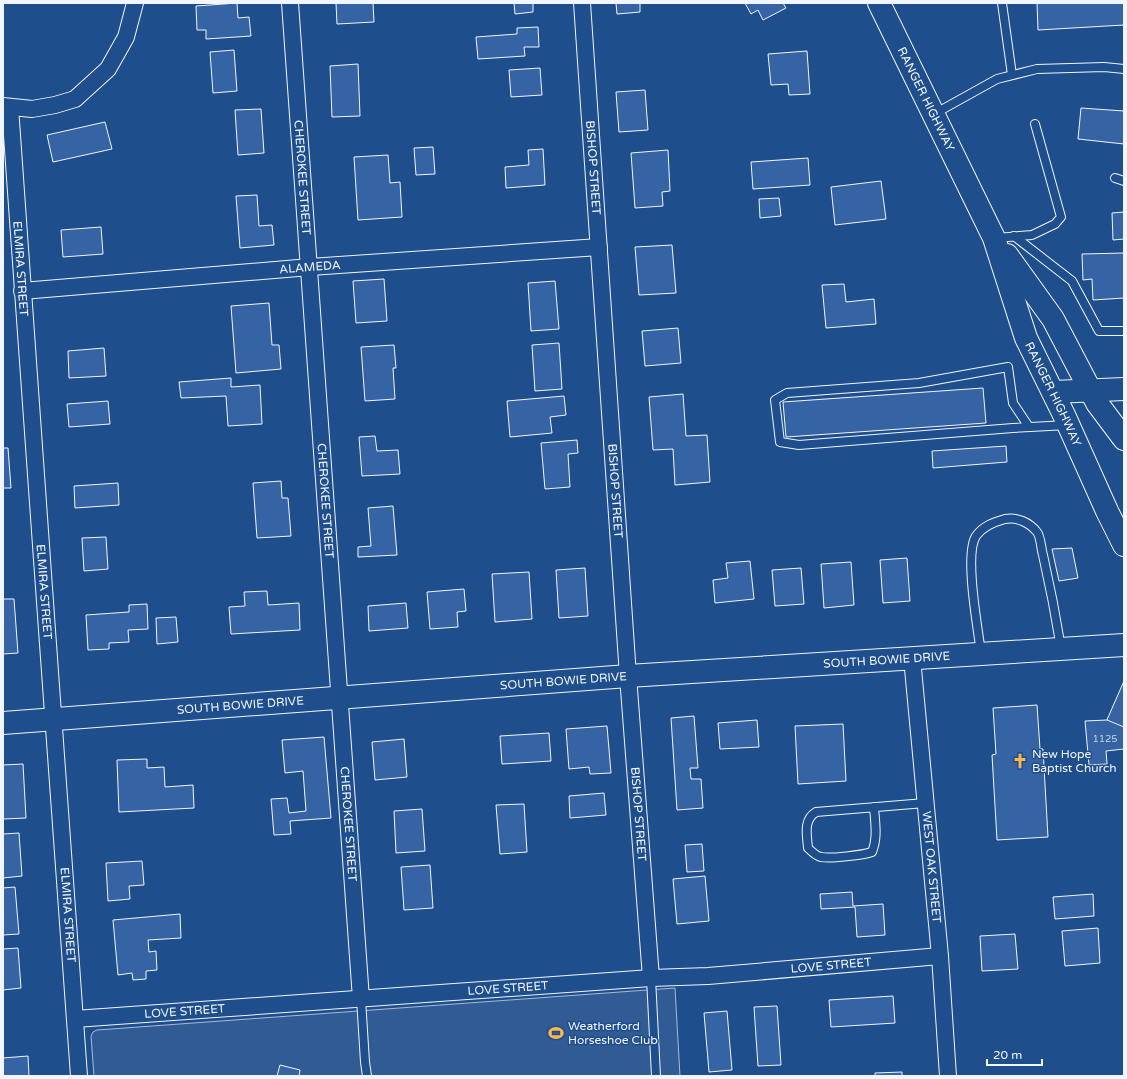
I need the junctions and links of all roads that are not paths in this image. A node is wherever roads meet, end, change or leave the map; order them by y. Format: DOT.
graph roads {
  1 [pos="135,3"];
  2 [pos="290,3"];
  3 [pos="582,3"];
  4 [pos="879,3"];
  5 [pos="1002,3"];
  6 [pos="1124,69"];
  7 [pos="1012,75"];
  8 [pos="7,107"];
  9 [pos="934,114"];
  10 [pos="1034,124"];
  11 [pos="1115,178"];
  12 [pos="1124,181"];
  13 [pos="1004,237"];
  14 [pos="598,247"];
  15 [pos="310,267"];
  16 [pos="22,291"];
  17 [pos="1124,331"];
  18 [pos="1124,388"];
  19 [pos="1091,390"];
  20 [pos="1053,392"];
  21 [pos="1068,425"];
  22 [pos="1029,427"];
  23 [pos="1124,440"];
  24 [pos="1124,545"];
  25 [pos="1124,645"];
  26 [pos="1061,649"];
  27 [pos="981,654"];
  28 [pos="912,658"];
  29 [pos="628,676"];
  30 [pos="340,698"];
  31 [pos="54,719"];
  32 [pos="3,723"];
  33 [pos="925,803"];
  34 [pos="874,807"];
  35 [pos="940,956"];
  36 [pos="652,978"];
  37 [pos="361,999"];
  38 [pos="75,1019"];
  39 [pos="79,1076"];
  40 [pos="367,1076"];
  41 [pos="656,1076"];
  42 [pos="948,1076"];
  1 -- 8 [label="street"];
  2 -- 15 [label="street, CHEROKEE STREET"];
  3 -- 14 [label="street, BISHOP STREET"];
  4 -- 9 [label="street, RANGER HIGHWAY"];
  5 -- 7 [label="lane"];
  6 -- 7 [label="lane"];
  7 -- 9 [label="lane"];
  8 -- 16 [label="street, ELMIRA STREET"];
  9 -- 13 [label="street, RANGER HIGHWAY"];
  10 -- 13 [label="lane"];
  11 -- 12 [label="lane"];
  13 -- 17 [label="lane"];
  13 -- 19 [label="street, RANGER HIGHWAY"];
  13 -- 20 [label="street, RANGER HIGHWAY"];
  14 -- 15 [label="street, ALAMEDA"];
  14 -- 29 [label="street, BISHOP STREET"];
  15 -- 16 [label="street, ALAMEDA"];
  15 -- 30 [label="street, CHEROKEE STREET"];
  16 -- 31 [label="street, ELMIRA STREET"];
  18 -- 19 [label="street"];
  19 -- 20 [label="street"];
  19 -- 23 [label="street, RANGER HIGHWAY"];
  20 -- 21 [label="street, RANGER HIGHWAY"];
  21 -- 22 [label="lane"];
  21 -- 24 [label="street, RANGER HIGHWAY"];
  22 -- 22 [label="lane"];
  25 -- 26 [label="street, SOUTH BOWIE DRIVE"];
  26 -- 27 [label="street, SOUTH BOWIE DRIVE"];
  26 -- 27 [label="lane"];
  27 -- 28 [label="street, SOUTH BOWIE DRIVE"];
  28 -- 29 [label="street, SOUTH BOWIE DRIVE"];
  28 -- 33 [label="street, WEST OAK STREET"];
  29 -- 30 [label="street, SOUTH BOWIE DRIVE"];
  29 -- 36 [label="street, BISHOP STREET"];
  30 -- 31 [label="street, SOUTH BOWIE DRIVE"];
  30 -- 37 [label="street, CHEROKEE STREET"];
  31 -- 32 [label="street, SOUTH BOWIE DRIVE"];
  31 -- 38 [label="street, ELMIRA STREET"];
  33 -- 34 [label="lane"];
  33 -- 35 [label="street, WEST OAK STREET"];
  34 -- 34 [label="lane"];
  35 -- 36 [label="street, LOVE STREET"];
  35 -- 42 [label="street, WEST OAK STREET"];
  36 -- 37 [label="street, LOVE STREET"];
  36 -- 41 [label="lane"];
  37 -- 38 [label="street, LOVE STREET"];
  37 -- 40 [label="lane"];
  38 -- 39 [label="street, ELMIRA STREET"];
}
